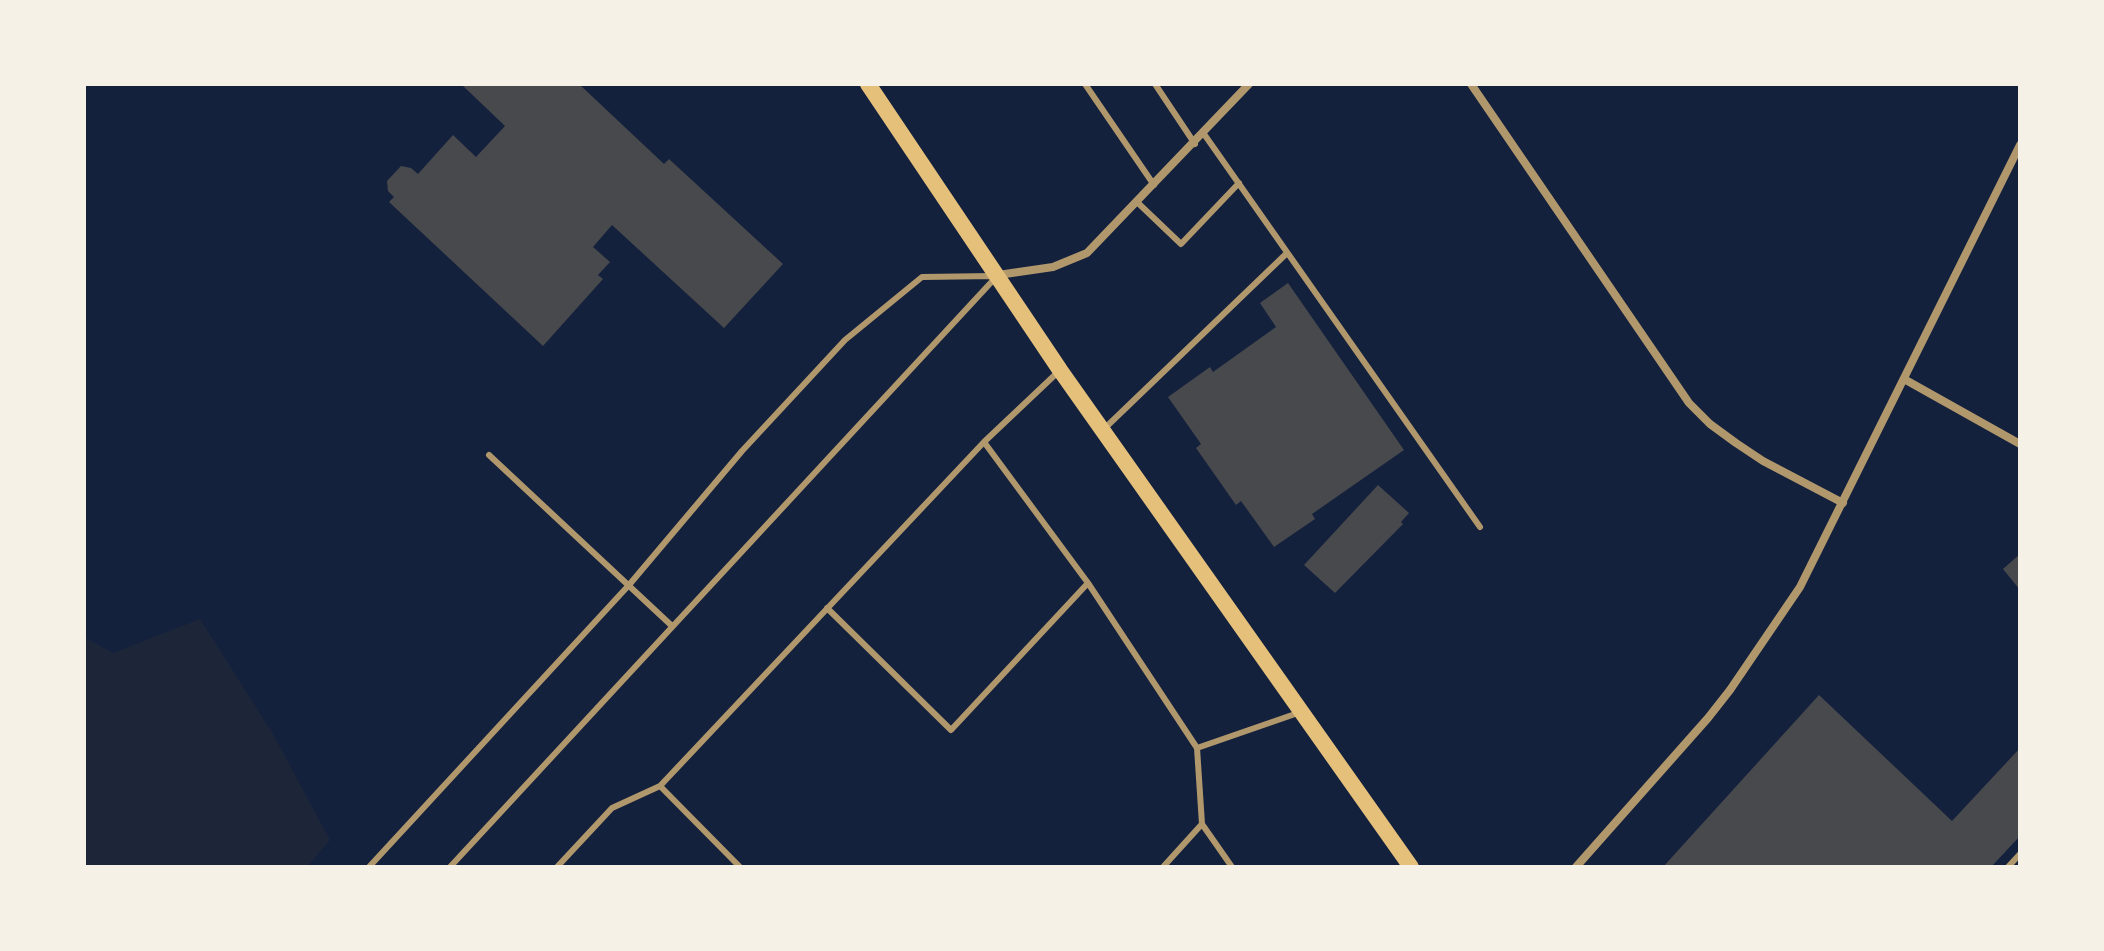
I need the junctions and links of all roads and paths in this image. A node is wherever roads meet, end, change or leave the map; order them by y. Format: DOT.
graph roads {
  1 [pos="868,84"];
  2 [pos="1085,84"];
  3 [pos="1155,84"];
  4 [pos="1471,84"];
  5 [pos="1244,86"];
  6 [pos="1204,134"];
  7 [pos="1195,144"];
  8 [pos="2020,145"];
  9 [pos="1239,183"];
  10 [pos="1154,185"];
  11 [pos="1137,202"];
  12 [pos="1287,253"];
  13 [pos="998,275"];
  14 [pos="1060,370"];
  15 [pos="1904,379"];
  16 [pos="1103,431"];
  17 [pos="984,442"];
  18 [pos="2020,444"];
  19 [pos="489,455"];
  20 [pos="1843,503"];
  21 [pos="1480,527"];
  22 [pos="1088,583"];
  23 [pos="629,585"];
  24 [pos="827,608"];
  25 [pos="672,626"];
  26 [pos="1302,711"];
  27 [pos="1197,748"];
  28 [pos="660,786"];
  29 [pos="1202,824"];
  30 [pos="2020,854"];
  31 [pos="369,867"];
  32 [pos="450,867"];
  33 [pos="557,867"];
  34 [pos="740,867"];
  35 [pos="1163,867"];
  36 [pos="1232,867"];
  37 [pos="1411,867"];
  38 [pos="1576,867"];
  39 [pos="2008,867"];
  1 -- 13 [label="main road"];
  2 -- 10 [label="lane"];
  3 -- 7 [label="lane"];
  4 -- 20 [label="street"];
  5 -- 6 [label="street"];
  6 -- 7 [label="street"];
  6 -- 9 [label="lane"];
  7 -- 10 [label="street"];
  8 -- 15 [label="street"];
  9 -- 11 [label="lane"];
  9 -- 12 [label="lane"];
  10 -- 11 [label="street"];
  11 -- 13 [label="street"];
  12 -- 16 [label="lane"];
  12 -- 21 [label="lane"];
  13 -- 14 [label="main road"];
  13 -- 23 [label="lane"];
  13 -- 25 [label="lane"];
  14 -- 16 [label="main road"];
  14 -- 17 [label="lane"];
  15 -- 18 [label="street"];
  15 -- 20 [label="street"];
  16 -- 26 [label="main road"];
  17 -- 22 [label="lane"];
  17 -- 24 [label="lane"];
  19 -- 23 [label="lane"];
  20 -- 38 [label="street"];
  22 -- 24 [label="lane"];
  22 -- 27 [label="lane"];
  23 -- 25 [label="lane"];
  23 -- 31 [label="lane"];
  24 -- 28 [label="lane"];
  25 -- 32 [label="lane"];
  26 -- 27 [label="lane"];
  26 -- 37 [label="main road"];
  27 -- 29 [label="lane"];
  28 -- 33 [label="lane"];
  28 -- 34 [label="lane"];
  29 -- 35 [label="lane"];
  29 -- 36 [label="lane"];
  30 -- 39 [label="lane"];
}
